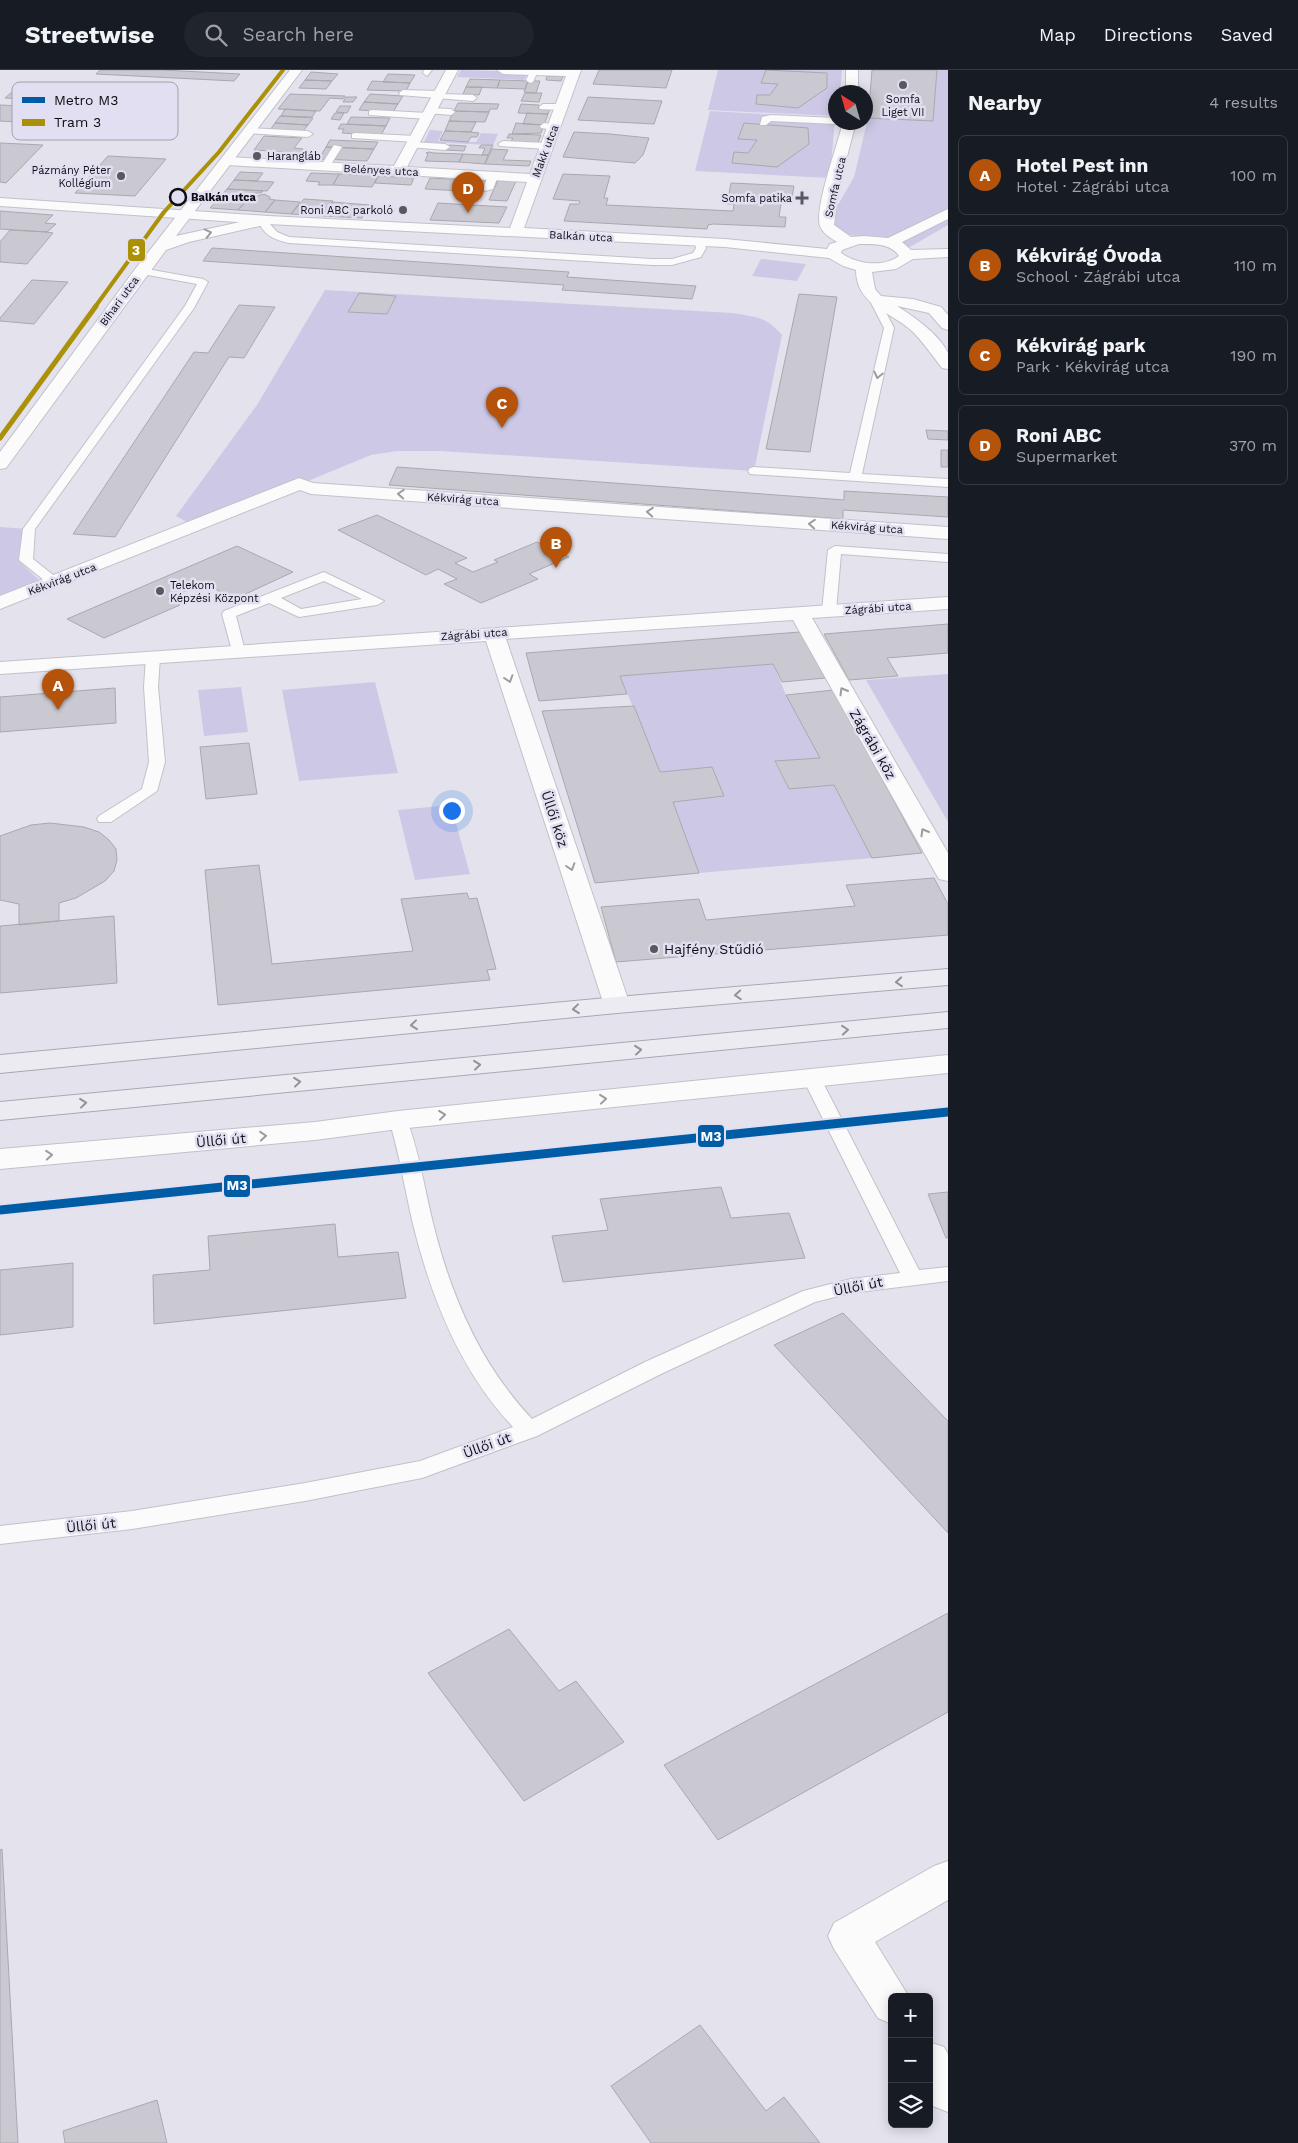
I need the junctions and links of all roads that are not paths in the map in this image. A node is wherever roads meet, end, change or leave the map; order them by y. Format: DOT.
graph roads {
  1 [pos="296,70"];
  2 [pos="452,70"];
  3 [pos="503,70"];
  4 [pos="852,70"];
  5 [pos="574,72"];
  6 [pos="532,76"];
  7 [pos="852,85"];
  8 [pos="415,91"];
  9 [pos="403,93"];
  10 [pos="473,98"];
  11 [pos="460,101"];
  12 [pos="434,104"];
  13 [pos="543,106"];
  14 [pos="561,107"];
  15 [pos="451,111"];
  16 [pos="373,112"];
  17 [pos="828,121"];
  18 [pos="763,123"];
  19 [pos="848,130"];
  20 [pos="251,132"];
  21 [pos="308,134"];
  22 [pos="356,135"];
  23 [pos="415,140"];
  24 [pos="504,144"];
  25 [pos="445,146"];
  26 [pos="546,146"];
  27 [pos="338,147"];
  28 [pos="314,153"];
  29 [pos="227,161"];
  30 [pos="303,166"];
  31 [pos="325,167"];
  32 [pos="398,171"];
  33 [pos="492,176"];
  34 [pos="534,178"];
  35 [pos="488,190"];
  36 [pos="0,202"];
  37 [pos="948,213"];
  38 [pos="187,214"];
  39 [pos="268,220"];
  40 [pos="515,233"];
  41 [pos="700,242"];
  42 [pos="848,242"];
  43 [pos="889,243"];
  44 [pos="162,246"];
  45 [pos="948,253"];
  46 [pos="833,254"];
  47 [pos="906,255"];
  48 [pos="864,266"];
  49 [pos="141,271"];
  50 [pos="874,299"];
  51 [pos="941,310"];
  52 [pos="948,325"];
  53 [pos="948,364"];
  54 [pos="0,464"];
  55 [pos="754,470"];
  56 [pos="855,477"];
  57 [pos="948,483"];
  58 [pos="948,533"];
  59 [pos="948,558"];
  60 [pos="55,582"];
  61 [pos="270,598"];
  62 [pos="0,603"];
  63 [pos="948,604"];
  64 [pos="829,611"];
  65 [pos="799,613"];
  66 [pos="494,633"];
  67 [pos="238,651"];
  68 [pos="153,657"];
  69 [pos="0,668"];
  70 [pos="106,819"];
  71 [pos="948,874"];
  72 [pos="948,977"];
  73 [pos="617,1005"];
  74 [pos="948,1020"];
  75 [pos="0,1064"];
  76 [pos="948,1064"];
  77 [pos="811,1077"];
  78 [pos="0,1111"];
  79 [pos="398,1120"];
  80 [pos="0,1159"];
  81 [pos="948,1274"];
  82 [pos="913,1278"];
  83 [pos="529,1430"];
  84 [pos="0,1535"];
  85 [pos="948,1879"];
  86 [pos="888,1998"];
  87 [pos="933,2068"];
  88 [pos="948,2091"];
  1 -- 20 [label="street, Bihari utca"];
  2 -- 12 [label="street"];
  3 -- 6 [label="street"];
  4 -- 7 [label="street"];
  5 -- 6 [label="street"];
  5 -- 14 [label="street, Makk utca"];
  8 -- 12 [label="lane"];
  9 -- 12 [label="lane"];
  10 -- 12 [label="lane"];
  11 -- 12 [label="lane"];
  12 -- 15 [label="lane"];
  12 -- 16 [label="lane"];
  12 -- 23 [label="street"];
  13 -- 14 [label="lane"];
  14 -- 26 [label="street, Makk utca"];
  17 -- 18 [label="lane"];
  19 -- 42 [label="street, Somfa utca"];
  20 -- 21 [label="lane"];
  20 -- 29 [label="street, Bihari utca"];
  22 -- 23 [label="lane"];
  23 -- 25 [label="lane"];
  23 -- 32 [label="street"];
  24 -- 26 [label="lane"];
  26 -- 34 [label="street, Makk utca"];
  27 -- 31 [label="lane"];
  28 -- 30 [label="lane"];
  29 -- 30 [label="street, Belényes utca"];
  29 -- 38 [label="street, Bihari utca"];
  30 -- 31 [label="street, Belényes utca"];
  31 -- 32 [label="street, Belényes utca"];
  32 -- 33 [label="street, Belényes utca"];
  33 -- 34 [label="street, Belényes utca"];
  33 -- 35 [label="lane"];
  34 -- 40 [label="street, Makk utca"];
  36 -- 38 [label="street, Balkán utca"];
  37 -- 43 [label="street"];
  38 -- 39 [label="street, Balkán utca"];
  38 -- 44 [label="street, Bihari utca"];
  39 -- 40 [label="street, Balkán utca"];
  39 -- 41 [label="lane"];
  44 -- 39 [label="street, one-way"];
  40 -- 41 [label="street, Balkán utca"];
  41 -- 46 [label="street, Balkán utca"];
  42 -- 43 [label="street"];
  42 -- 46 [label="street"];
  43 -- 47 [label="street"];
  44 -- 49 [label="street, Bihari utca"];
  45 -- 47 [label="street"];
  46 -- 48 [label="street, Balkán utca"];
  47 -- 48 [label="street, Balkán utca"];
  48 -- 50 [label="street"];
  49 -- 54 [label="street, Bihari utca"];
  49 -- 60 [label="lane"];
  50 -- 51 [label="street"];
  50 -- 53 [label="street"];
  50 -- 56 [label="lane, one-way"];
  51 -- 52 [label="street"];
  55 -- 56 [label="lane"];
  56 -- 57 [label="lane"];
  58 -- 60 [label="street, Kékvirág utca, one-way"];
  59 -- 64 [label="lane"];
  60 -- 62 [label="street, Kékvirág utca"];
  61 -- 61 [label="lane"];
  61 -- 67 [label="lane"];
  63 -- 64 [label="street, Zágrábi utca"];
  64 -- 65 [label="street, Zágrábi utca"];
  65 -- 66 [label="street, Zágrábi utca"];
  71 -- 65 [label="street, Zágrábi köz, one-way"];
  66 -- 67 [label="street, Zágrábi utca"];
  66 -- 73 [label="street, Üllői köz, one-way"];
  67 -- 68 [label="street, Zágrábi utca"];
  68 -- 69 [label="street, Zágrábi utca"];
  68 -- 70 [label="lane"];
  72 -- 73 [label="main road, one-way"];
  73 -- 75 [label="main road, one-way"];
  78 -- 74 [label="main road, one-way"];
  76 -- 77 [label="street, Üllői út"];
  79 -- 77 [label="street, Üllői út, one-way"];
  77 -- 82 [label="lane"];
  80 -- 79 [label="street, Üllői út, one-way"];
  79 -- 83 [label="lane"];
  81 -- 82 [label="lane, Üllői út"];
  82 -- 83 [label="lane, Üllői út"];
  83 -- 84 [label="lane, Üllői út"];
  85 -- 86 [label="street"];
  87 -- 88 [label="street"];
}
